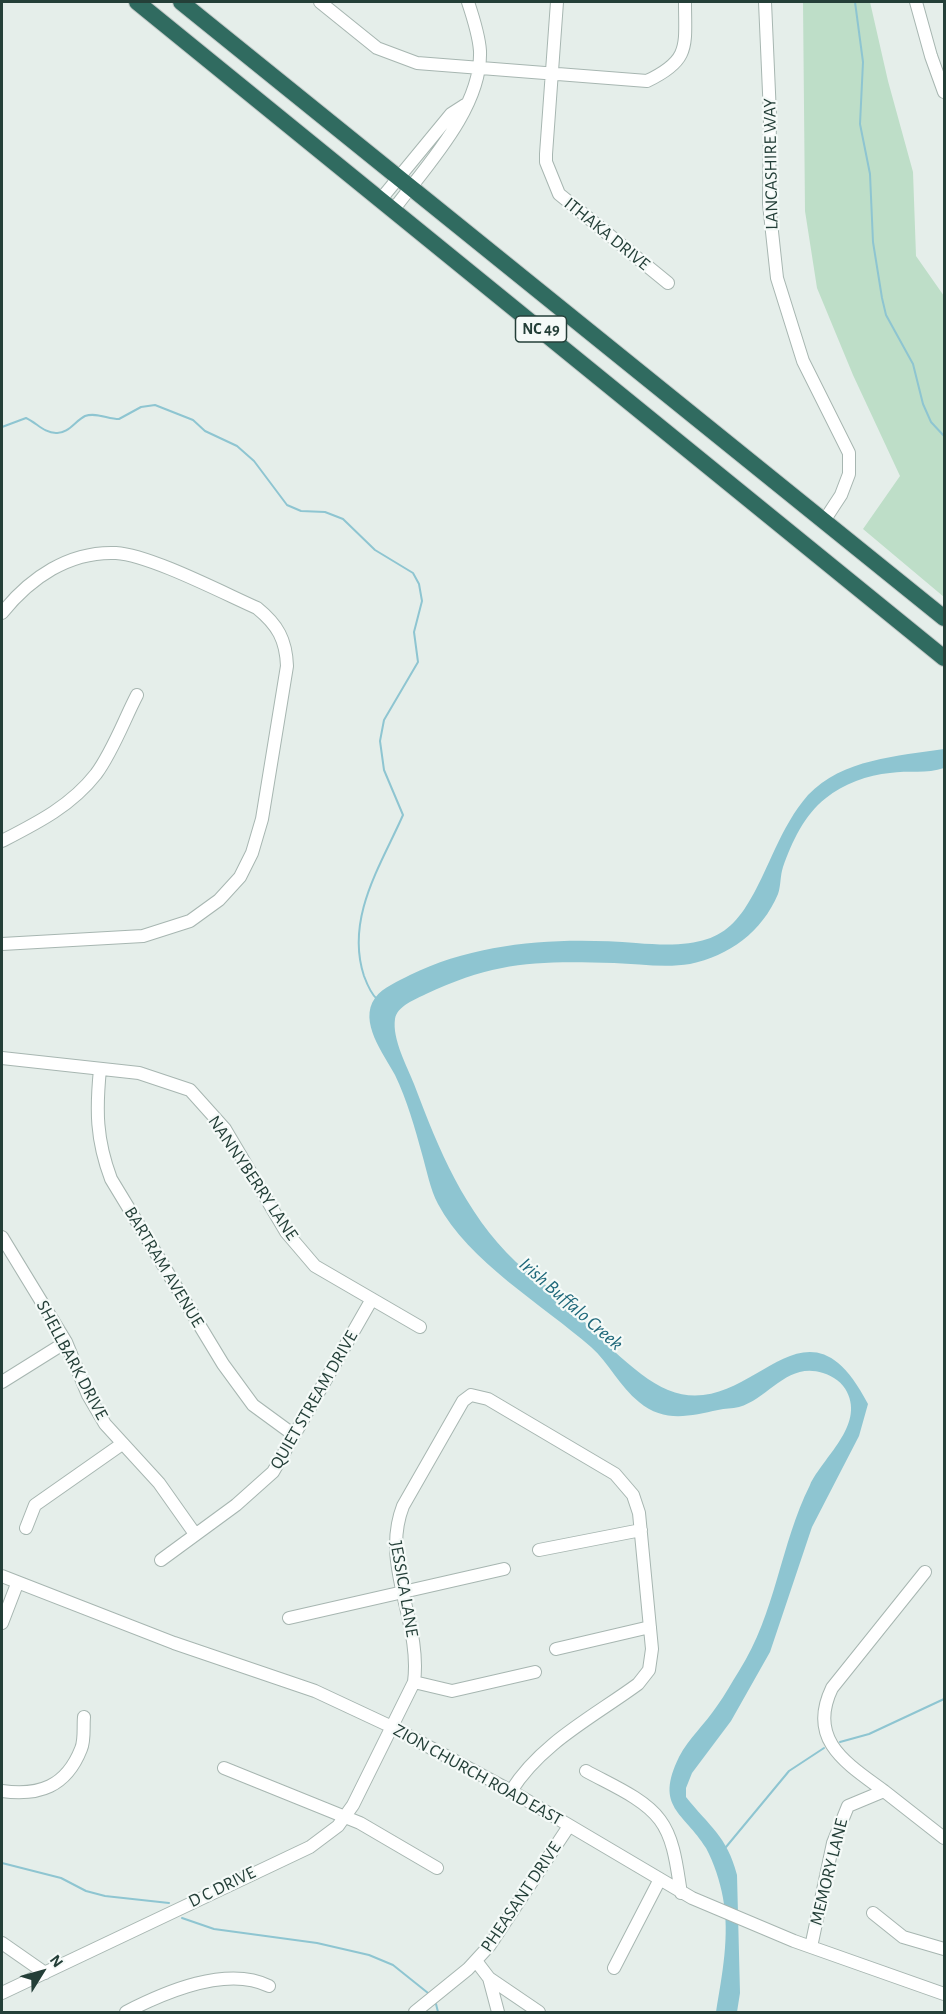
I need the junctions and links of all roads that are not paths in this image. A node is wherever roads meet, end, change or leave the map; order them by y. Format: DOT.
graph roads {
  1 [pos="137,2"];
  2 [pos="181,2"];
  3 [pos="320,2"];
  4 [pos="468,2"];
  5 [pos="557,2"];
  6 [pos="685,2"];
  7 [pos="765,2"];
  8 [pos="916,2"];
  9 [pos="478,68"];
  10 [pos="554,73"];
  11 [pos="943,86"];
  12 [pos="404,182"];
  13 [pos="387,204"];
  14 [pos="668,283"];
  15 [pos="824,521"];
  16 [pos="2,613"];
  17 [pos="945,618"];
  18 [pos="945,658"];
  19 [pos="136,695"];
  20 [pos="2,841"];
  21 [pos="2,944"];
  22 [pos="2,1058"];
  23 [pos="100,1069"];
  24 [pos="2,1237"];
  25 [pos="372,1299"];
  26 [pos="420,1327"];
  27 [pos="66,1342"];
  28 [pos="2,1382"];
  29 [pos="294,1436"];
  30 [pos="122,1444"];
  31 [pos="26,1528"];
  32 [pos="640,1530"];
  33 [pos="195,1534"];
  34 [pos="539,1550"];
  35 [pos="161,1560"];
  36 [pos="504,1569"];
  37 [pos="925,1572"];
  38 [pos="2,1576"];
  39 [pos="17,1584"];
  40 [pos="403,1592"];
  41 [pos="289,1618"];
  42 [pos="2,1623"];
  43 [pos="650,1627"];
  44 [pos="556,1649"];
  45 [pos="535,1672"];
  46 [pos="414,1682"];
  47 [pos="84,1717"];
  48 [pos="392,1727"];
  49 [pos="224,1768"];
  50 [pos="586,1771"];
  51 [pos="2,1791"];
  52 [pos="511,1791"];
  53 [pos="884,1791"];
  54 [pos="345,1817"];
  55 [pos="569,1826"];
  56 [pos="945,1838"];
  57 [pos="437,1868"];
  58 [pos="659,1881"];
  59 [pos="686,1896"];
  60 [pos="873,1913"];
  61 [pos="2,1942"];
  62 [pos="811,1947"];
  63 [pos="945,1949"];
  64 [pos="476,1961"];
  65 [pos="614,1968"];
  66 [pos="45,1972"];
  67 [pos="489,1978"];
  68 [pos="269,1986"];
  69 [pos="2,1993"];
  70 [pos="945,1994"];
  71 [pos="126,2013"];
  72 [pos="415,2013"];
  73 [pos="498,2013"];
  74 [pos="538,2013"];
  1 -- 13 [label="highway, NC 49"];
  2 -- 12 [label="highway, NC 49"];
  3 -- 9 [label="street"];
  4 -- 9 [label="street"];
  5 -- 10 [label="street, ITHAKA DRIVE"];
  6 -- 10 [label="street"];
  7 -- 15 [label="street, LANCASHIRE WAY"];
  8 -- 11 [label="street"];
  9 -- 10 [label="street"];
  9 -- 12 [label="street"];
  10 -- 14 [label="street, ITHAKA DRIVE"];
  12 -- 13 [label="street"];
  12 -- 15 [label="highway, NC 49"];
  13 -- 18 [label="highway, NC 49"];
  15 -- 17 [label="highway, NC 49"];
  16 -- 21 [label="street"];
  19 -- 20 [label="street"];
  22 -- 23 [label="street, NANNYBERRY LANE"];
  23 -- 25 [label="street, NANNYBERRY LANE"];
  23 -- 29 [label="street, BARTRAM AVENUE"];
  24 -- 27 [label="street, SHELLBARK DRIVE"];
  25 -- 26 [label="street, NANNYBERRY LANE"];
  25 -- 29 [label="street, QUIET STREAM DRIVE"];
  27 -- 28 [label="street"];
  27 -- 30 [label="street, SHELLBARK DRIVE"];
  29 -- 33 [label="street, QUIET STREAM DRIVE"];
  30 -- 31 [label="street"];
  30 -- 33 [label="street, SHELLBARK DRIVE"];
  32 -- 34 [label="street"];
  32 -- 40 [label="street, JESSICA LANE"];
  32 -- 43 [label="street"];
  33 -- 35 [label="street, QUIET STREAM DRIVE"];
  36 -- 40 [label="street"];
  37 -- 53 [label="street"];
  38 -- 39 [label="street, ZION CHURCH ROAD EAST"];
  39 -- 42 [label="street"];
  39 -- 48 [label="street, ZION CHURCH ROAD EAST"];
  40 -- 41 [label="street"];
  40 -- 46 [label="street, JESSICA LANE"];
  43 -- 44 [label="street"];
  43 -- 52 [label="street"];
  45 -- 46 [label="street"];
  46 -- 48 [label="street, JESSICA LANE"];
  47 -- 51 [label="street"];
  48 -- 52 [label="street, ZION CHURCH ROAD EAST"];
  48 -- 54 [label="street, D C DRIVE"];
  49 -- 54 [label="street"];
  50 -- 59 [label="street"];
  52 -- 55 [label="street, ZION CHURCH ROAD EAST"];
  53 -- 56 [label="street"];
  53 -- 62 [label="street, MEMORY LANE"];
  54 -- 57 [label="street"];
  54 -- 66 [label="street, D C DRIVE"];
  55 -- 58 [label="street, ZION CHURCH ROAD EAST"];
  55 -- 64 [label="street, PHEASANT DRIVE"];
  58 -- 59 [label="street, ZION CHURCH ROAD EAST"];
  58 -- 65 [label="street"];
  59 -- 62 [label="street, ZION CHURCH ROAD EAST"];
  60 -- 63 [label="street"];
  61 -- 66 [label="street"];
  62 -- 70 [label="street, ZION CHURCH ROAD EAST"];
  64 -- 67 [label="street"];
  64 -- 72 [label="street, PHEASANT DRIVE"];
  66 -- 69 [label="street, D C DRIVE"];
  67 -- 73 [label="street"];
  67 -- 74 [label="street"];
  68 -- 71 [label="street"];
}
